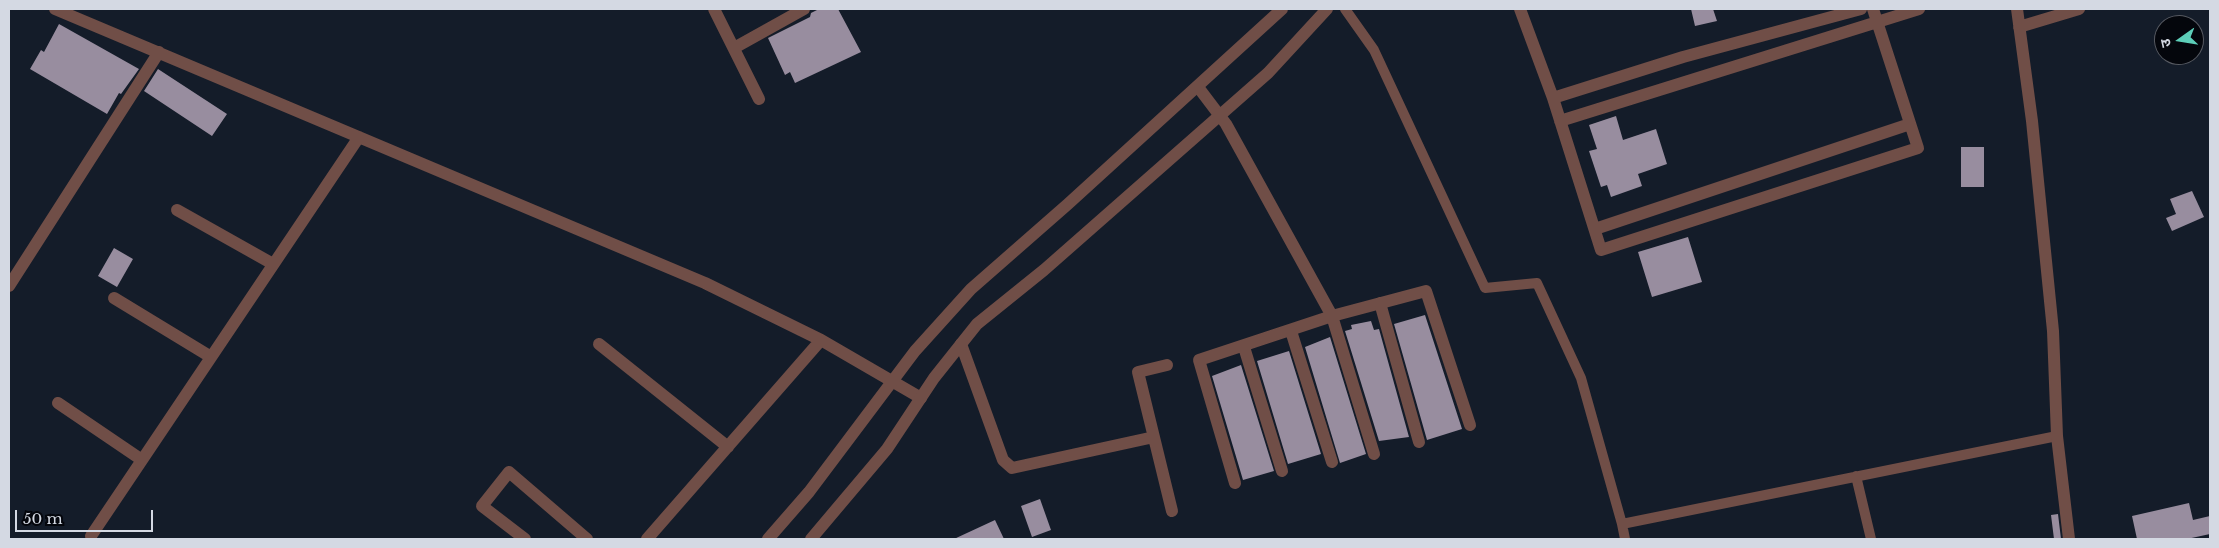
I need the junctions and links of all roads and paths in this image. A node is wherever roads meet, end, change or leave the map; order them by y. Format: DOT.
graph roads {
  1 [pos="55,9"];
  2 [pos="714,9"];
  3 [pos="804,9"];
  4 [pos="1282,9"];
  5 [pos="1327,9"];
  6 [pos="1345,9"];
  7 [pos="1520,9"];
  8 [pos="1861,9"];
  9 [pos="1872,9"];
  10 [pos="1919,9"];
  11 [pos="2017,9"];
  12 [pos="2079,9"];
  13 [pos="1877,22"];
  14 [pos="2019,27"];
  15 [pos="734,48"];
  16 [pos="159,52"];
  17 [pos="1198,87"];
  18 [pos="1553,98"];
  19 [pos="759,99"];
  20 [pos="1220,116"];
  21 [pos="1560,121"];
  22 [pos="1910,124"];
  23 [pos="358,137"];
  24 [pos="178,210"];
  25 [pos="1595,229"];
  26 [pos="273,264"];
  27 [pos="9,286"];
  28 [pos="114,298"];
  29 [pos="1380,303"];
  30 [pos="1332,316"];
  31 [pos="1291,331"];
  32 [pos="821,340"];
  33 [pos="599,344"];
  34 [pos="961,344"];
  35 [pos="1244,347"];
  36 [pos="211,357"];
  37 [pos="1166,364"];
  38 [pos="892,381"];
  39 [pos="921,398"];
  40 [pos="58,403"];
  41 [pos="1470,425"];
  42 [pos="2057,436"];
  43 [pos="1154,437"];
  44 [pos="1420,442"];
  45 [pos="728,447"];
  46 [pos="1374,454"];
  47 [pos="142,460"];
  48 [pos="1332,462"];
  49 [pos="1282,471"];
  50 [pos="1856,476"];
  51 [pos="1235,483"];
  52 [pos="1172,511"];
  53 [pos="1622,524"];
  54 [pos="90,536"];
  55 [pos="525,539"];
  56 [pos="587,539"];
  57 [pos="647,539"];
  58 [pos="768,539"];
  59 [pos="811,539"];
  60 [pos="1626,539"];
  61 [pos="1871,539"];
  62 [pos="2069,539"];
  1 -- 16 [label="street"];
  2 -- 15 [label="street"];
  3 -- 15 [label="street"];
  4 -- 17 [label="street"];
  5 -- 20 [label="street"];
  6 -- 53 [label="lane"];
  7 -- 18 [label="street"];
  8 -- 18 [label="street"];
  9 -- 13 [label="street"];
  10 -- 13 [label="street"];
  11 -- 14 [label="street"];
  12 -- 14 [label="street"];
  13 -- 21 [label="street"];
  13 -- 22 [label="street"];
  14 -- 42 [label="street"];
  15 -- 19 [label="street"];
  16 -- 23 [label="street"];
  16 -- 27 [label="street"];
  17 -- 20 [label="street"];
  17 -- 38 [label="street"];
  18 -- 21 [label="street"];
  20 -- 30 [label="street"];
  20 -- 34 [label="street"];
  21 -- 25 [label="street"];
  22 -- 25 [label="street"];
  22 -- 25 [label="street"];
  23 -- 26 [label="street"];
  23 -- 32 [label="street"];
  24 -- 26 [label="street"];
  26 -- 36 [label="street"];
  28 -- 36 [label="street"];
  29 -- 30 [label="street"];
  29 -- 41 [label="street"];
  29 -- 44 [label="street"];
  30 -- 31 [label="street"];
  30 -- 46 [label="street"];
  31 -- 35 [label="street"];
  31 -- 48 [label="street"];
  32 -- 38 [label="street"];
  32 -- 45 [label="street"];
  33 -- 45 [label="street"];
  34 -- 39 [label="street"];
  34 -- 43 [label="street"];
  35 -- 49 [label="street"];
  35 -- 51 [label="street"];
  36 -- 47 [label="street"];
  37 -- 43 [label="street"];
  38 -- 39 [label="street"];
  38 -- 58 [label="street"];
  39 -- 59 [label="street"];
  40 -- 47 [label="street"];
  42 -- 50 [label="lane"];
  42 -- 62 [label="street"];
  43 -- 52 [label="street"];
  45 -- 57 [label="street"];
  47 -- 54 [label="street"];
  50 -- 53 [label="lane"];
  50 -- 61 [label="lane"];
  53 -- 60 [label="lane"];
  55 -- 56 [label="street"];
}
